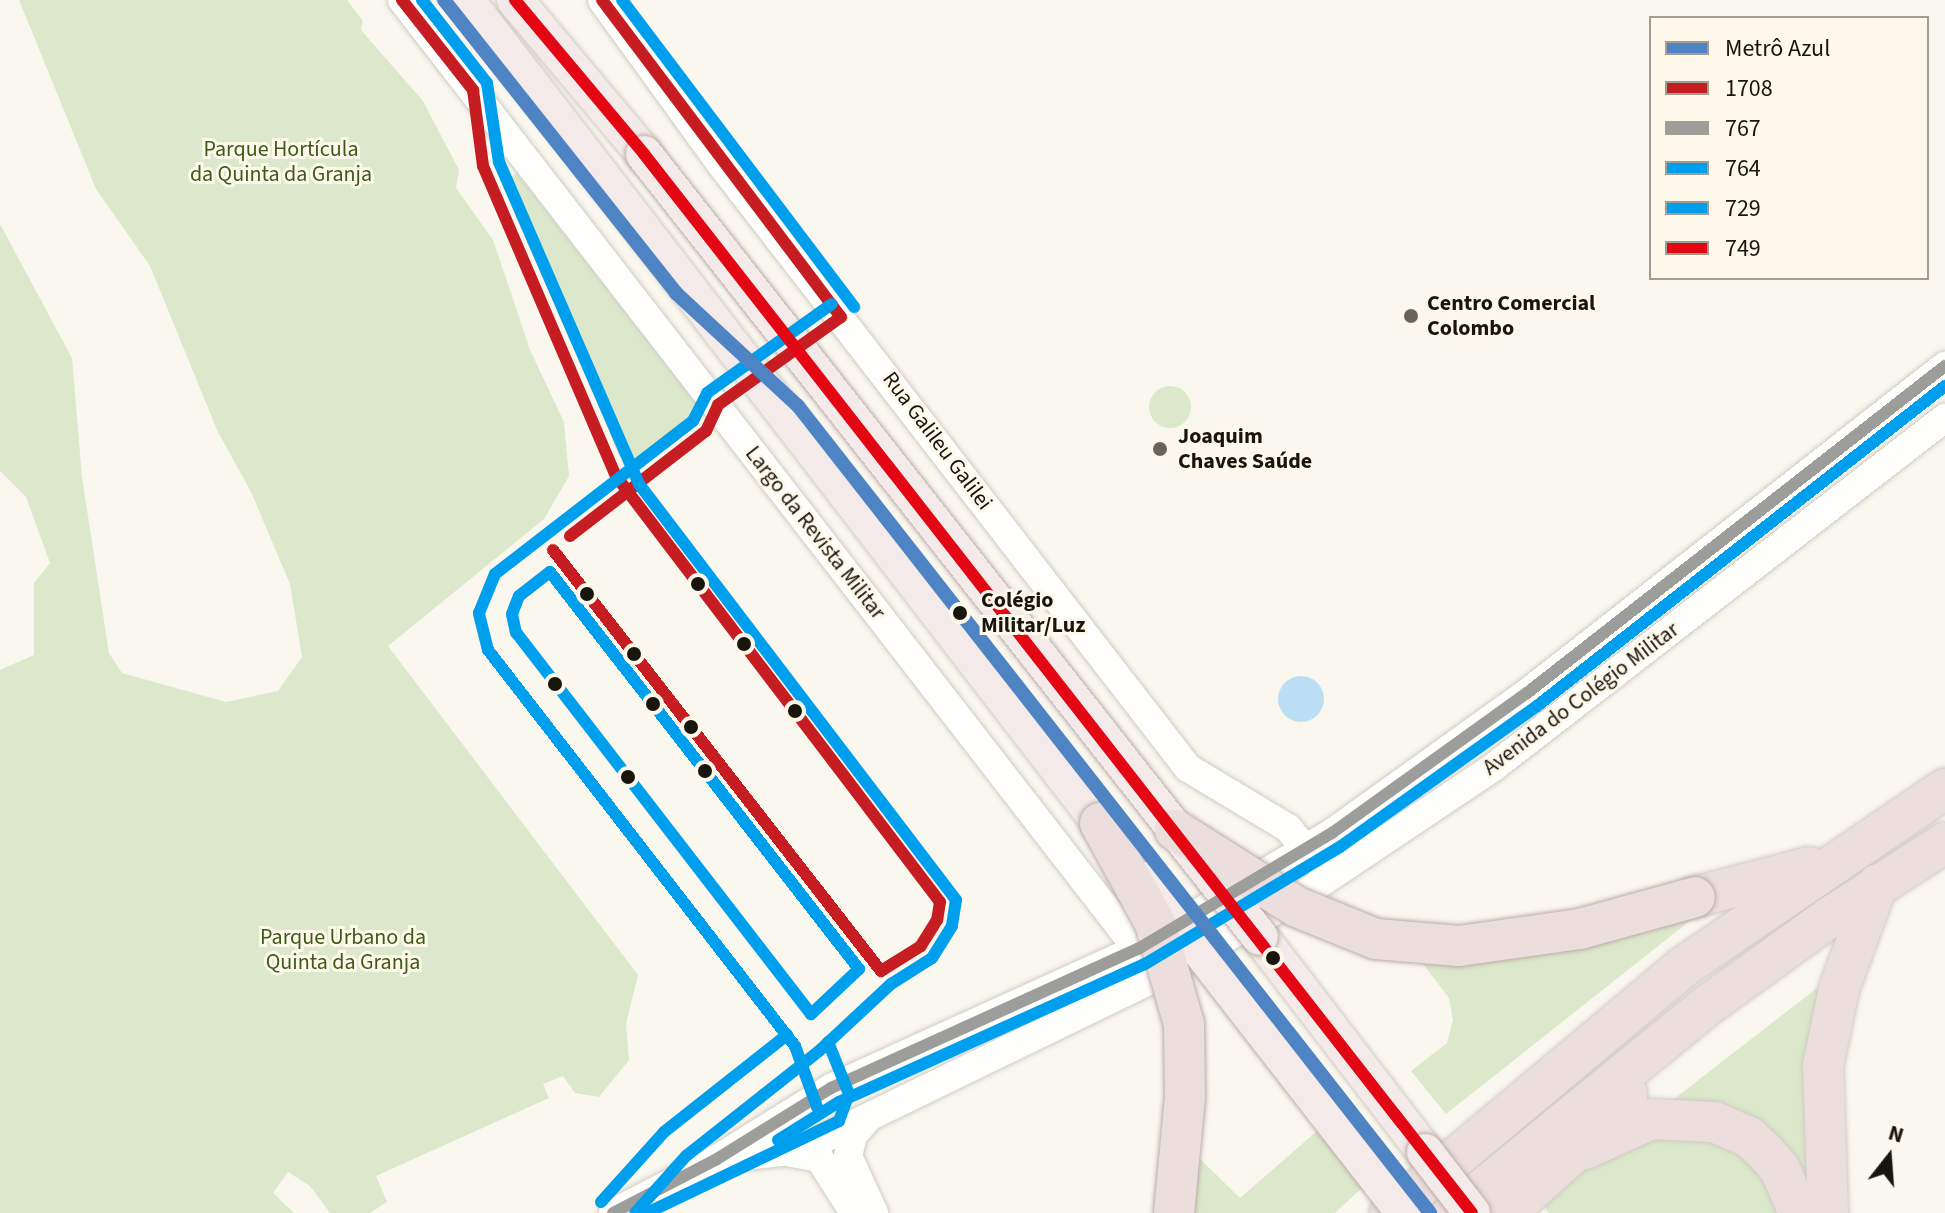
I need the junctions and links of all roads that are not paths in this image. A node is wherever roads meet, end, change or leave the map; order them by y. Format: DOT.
graph roads {
  1 [pos="402,0"];
  2 [pos="515,0"];
  3 [pos="602,0"];
  4 [pos="472,8"];
  5 [pos="1945,366"];
  6 [pos="1945,418"];
  7 [pos="1945,789"];
  8 [pos="1100,823"];
  9 [pos="1175,830"];
  10 [pos="1945,843"];
  11 [pos="1304,848"];
  12 [pos="1836,860"];
  13 [pos="1328,879"];
  14 [pos="1877,885"];
  15 [pos="1138,949"];
  16 [pos="1158,976"];
  17 [pos="1708,1005"];
  18 [pos="868,1118"];
  19 [pos="781,1152"];
  20 [pos="1571,1155"];
  21 [pos="717,1159"];
  22 [pos="613,1213"];
  23 [pos="854,1213"];
  24 [pos="874,1213"];
  25 [pos="1174,1213"];
  26 [pos="1390,1213"];
  27 [pos="1404,1213"];
  28 [pos="1453,1213"];
  29 [pos="1472,1213"];
  30 [pos="1506,1213"];
  31 [pos="1799,1213"];
  32 [pos="1828,1213"];
  1 -- 15 [label="street, Largo da Revista Militar"];
  2 -- 9 [label="main road, bridge"];
  3 -- 11 [label="street, Rua Galileu Galilei"];
  4 -- 8 [label="main road"];
  5 -- 11 [label="street, Avenida do Colégio Militar"];
  6 -- 13 [label="street, Avenida do Colégio Militar"];
  7 -- 12 [label="highway"];
  8 -- 25 [label="highway, bridge"];
  8 -- 27 [label="main road, bridge"];
  9 -- 12 [label="highway, bridge"];
  9 -- 29 [label="main road, bridge"];
  10 -- 14 [label="highway"];
  11 -- 13 [label="street, Rua Galileu Galilei"];
  11 -- 15 [label="street, Avenida do Colégio Militar"];
  12 -- 26 [label="highway"];
  13 -- 16 [label="street, Avenida do Colégio Militar"];
  14 -- 17 [label="highway"];
  14 -- 32 [label="highway"];
  15 -- 16 [label="street, Largo da Revista Militar"];
  15 -- 21 [label="street, Avenida do Colégio Militar"];
  16 -- 18 [label="street, Avenida do Colégio Militar"];
  17 -- 20 [label="highway"];
  17 -- 28 [label="highway"];
  18 -- 19 [label="street, Avenida do Colégio Militar"];
  18 -- 24 [label="street"];
  19 -- 21 [label="street, Avenida do Colégio Militar"];
  19 -- 23 [label="street"];
  20 -- 30 [label="highway"];
  20 -- 31 [label="highway"];
  21 -- 22 [label="street, Avenida do Colégio Militar"];
}
